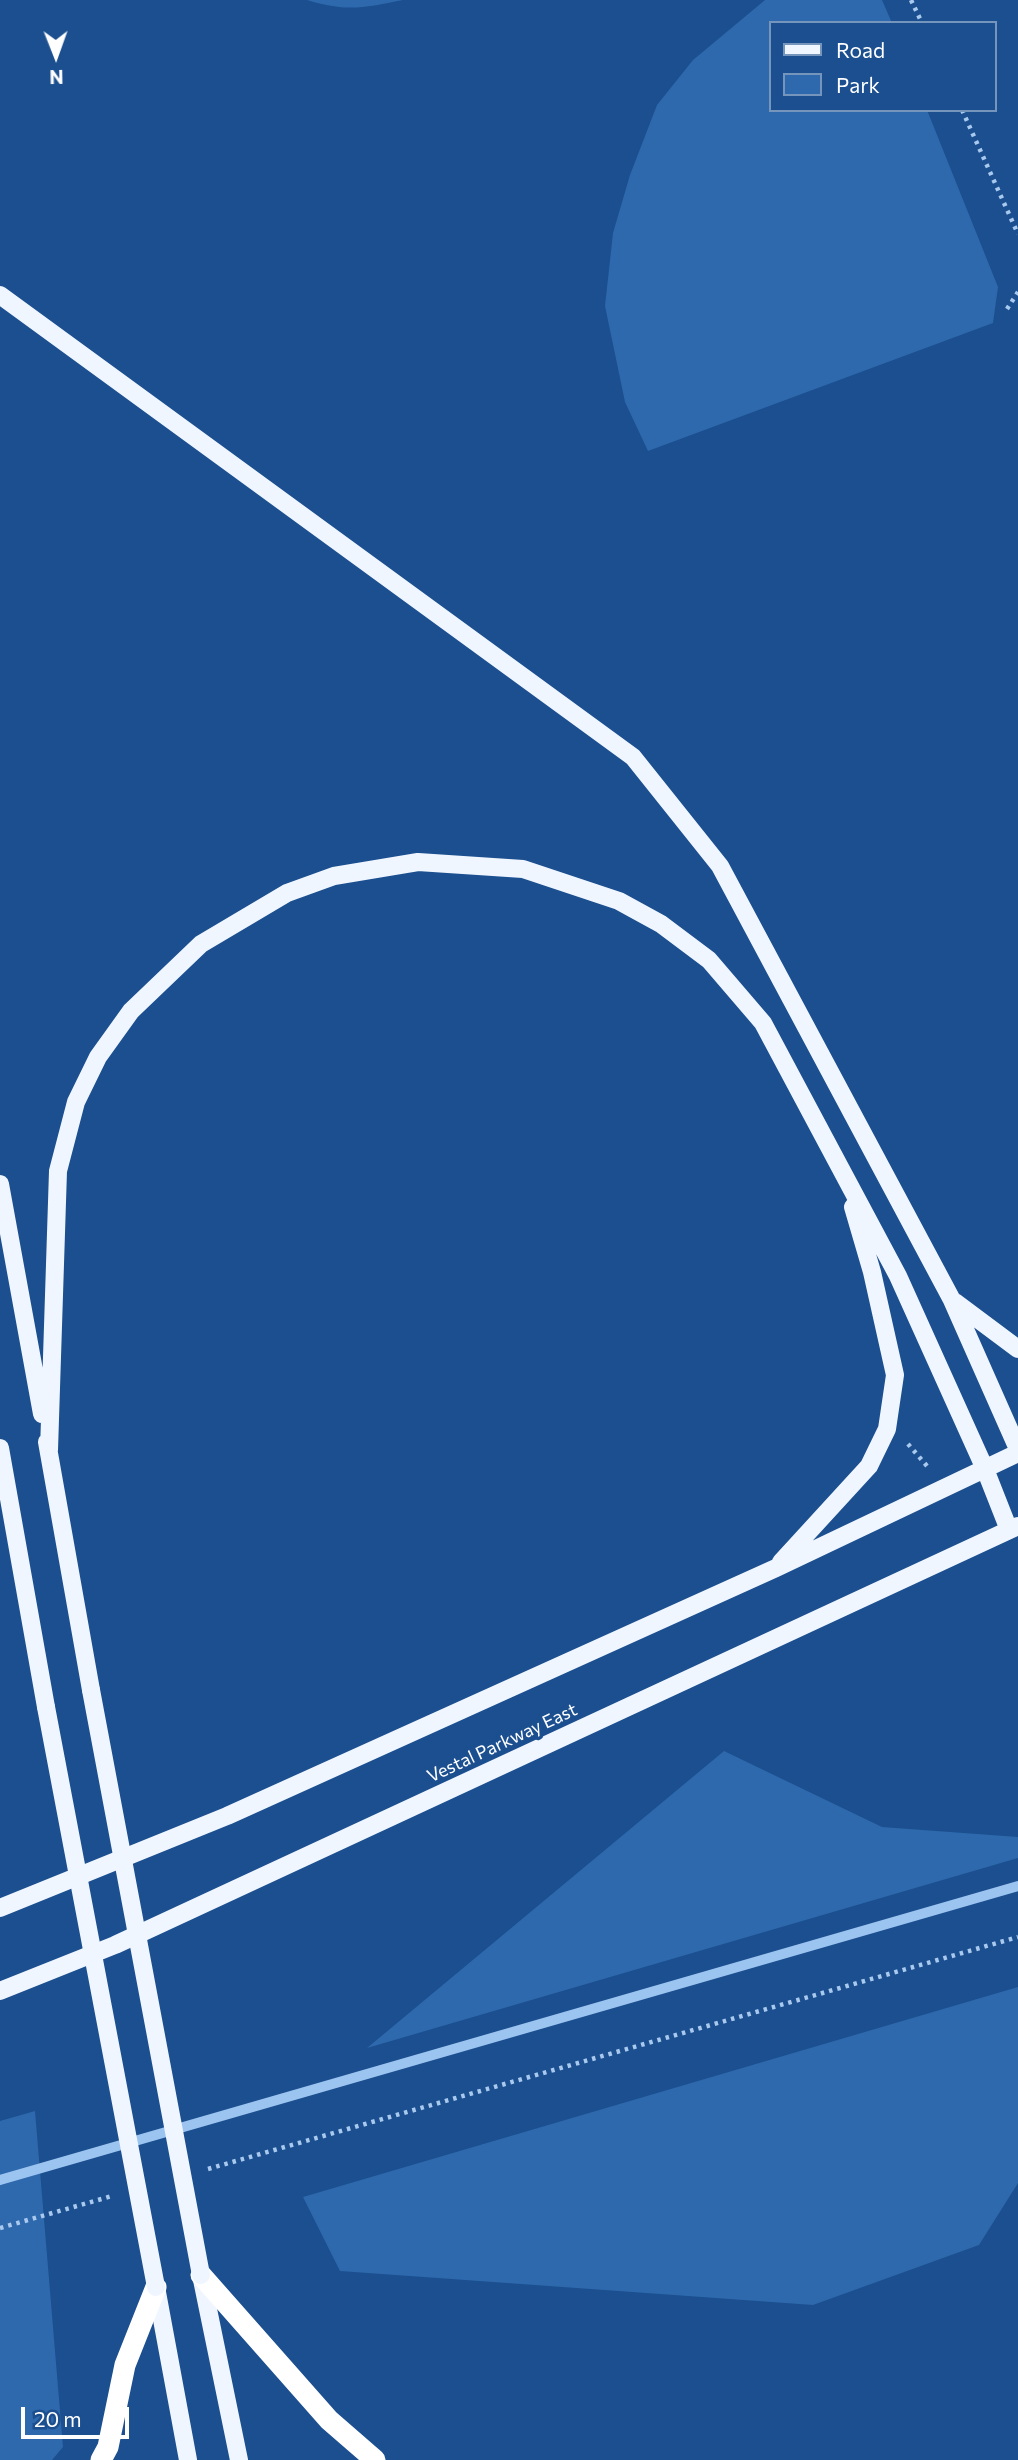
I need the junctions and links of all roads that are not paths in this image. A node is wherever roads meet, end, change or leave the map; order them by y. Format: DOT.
graph roads {
  1 [pos="0,295"];
  2 [pos="842,1170"];
  3 [pos="0,1184"];
  4 [pos="952,1300"];
  5 [pos="1018,1349"];
  6 [pos="0,1448"];
  7 [pos="49,1450"];
  8 [pos="1018,1451"];
  9 [pos="985,1469"];
  10 [pos="1014,1528"];
  11 [pos="776,1568"];
  12 [pos="0,1908"];
  13 [pos="0,1991"];
  14 [pos="201,2275"];
  15 [pos="156,2287"];
  16 [pos="101,2460"];
  17 [pos="188,2460"];
  18 [pos="239,2460"];
  19 [pos="375,2460"];
  1 -- 4 [label="main road"];
  2 -- 7 [label="main road"];
  2 -- 9 [label="main road"];
  2 -- 11 [label="main road"];
  3 -- 7 [label="main road"];
  4 -- 5 [label="main road"];
  4 -- 8 [label="main road"];
  6 -- 15 [label="main road, bridge"];
  7 -- 14 [label="main road, bridge"];
  8 -- 9 [label="main road"];
  9 -- 10 [label="main road"];
  9 -- 11 [label="main road"];
  10 -- 13 [label="main road, Vestal Parkway East"];
  11 -- 12 [label="main road"];
  14 -- 18 [label="main road"];
  14 -- 19 [label="highway"];
  15 -- 16 [label="highway"];
  15 -- 17 [label="main road"];
}
